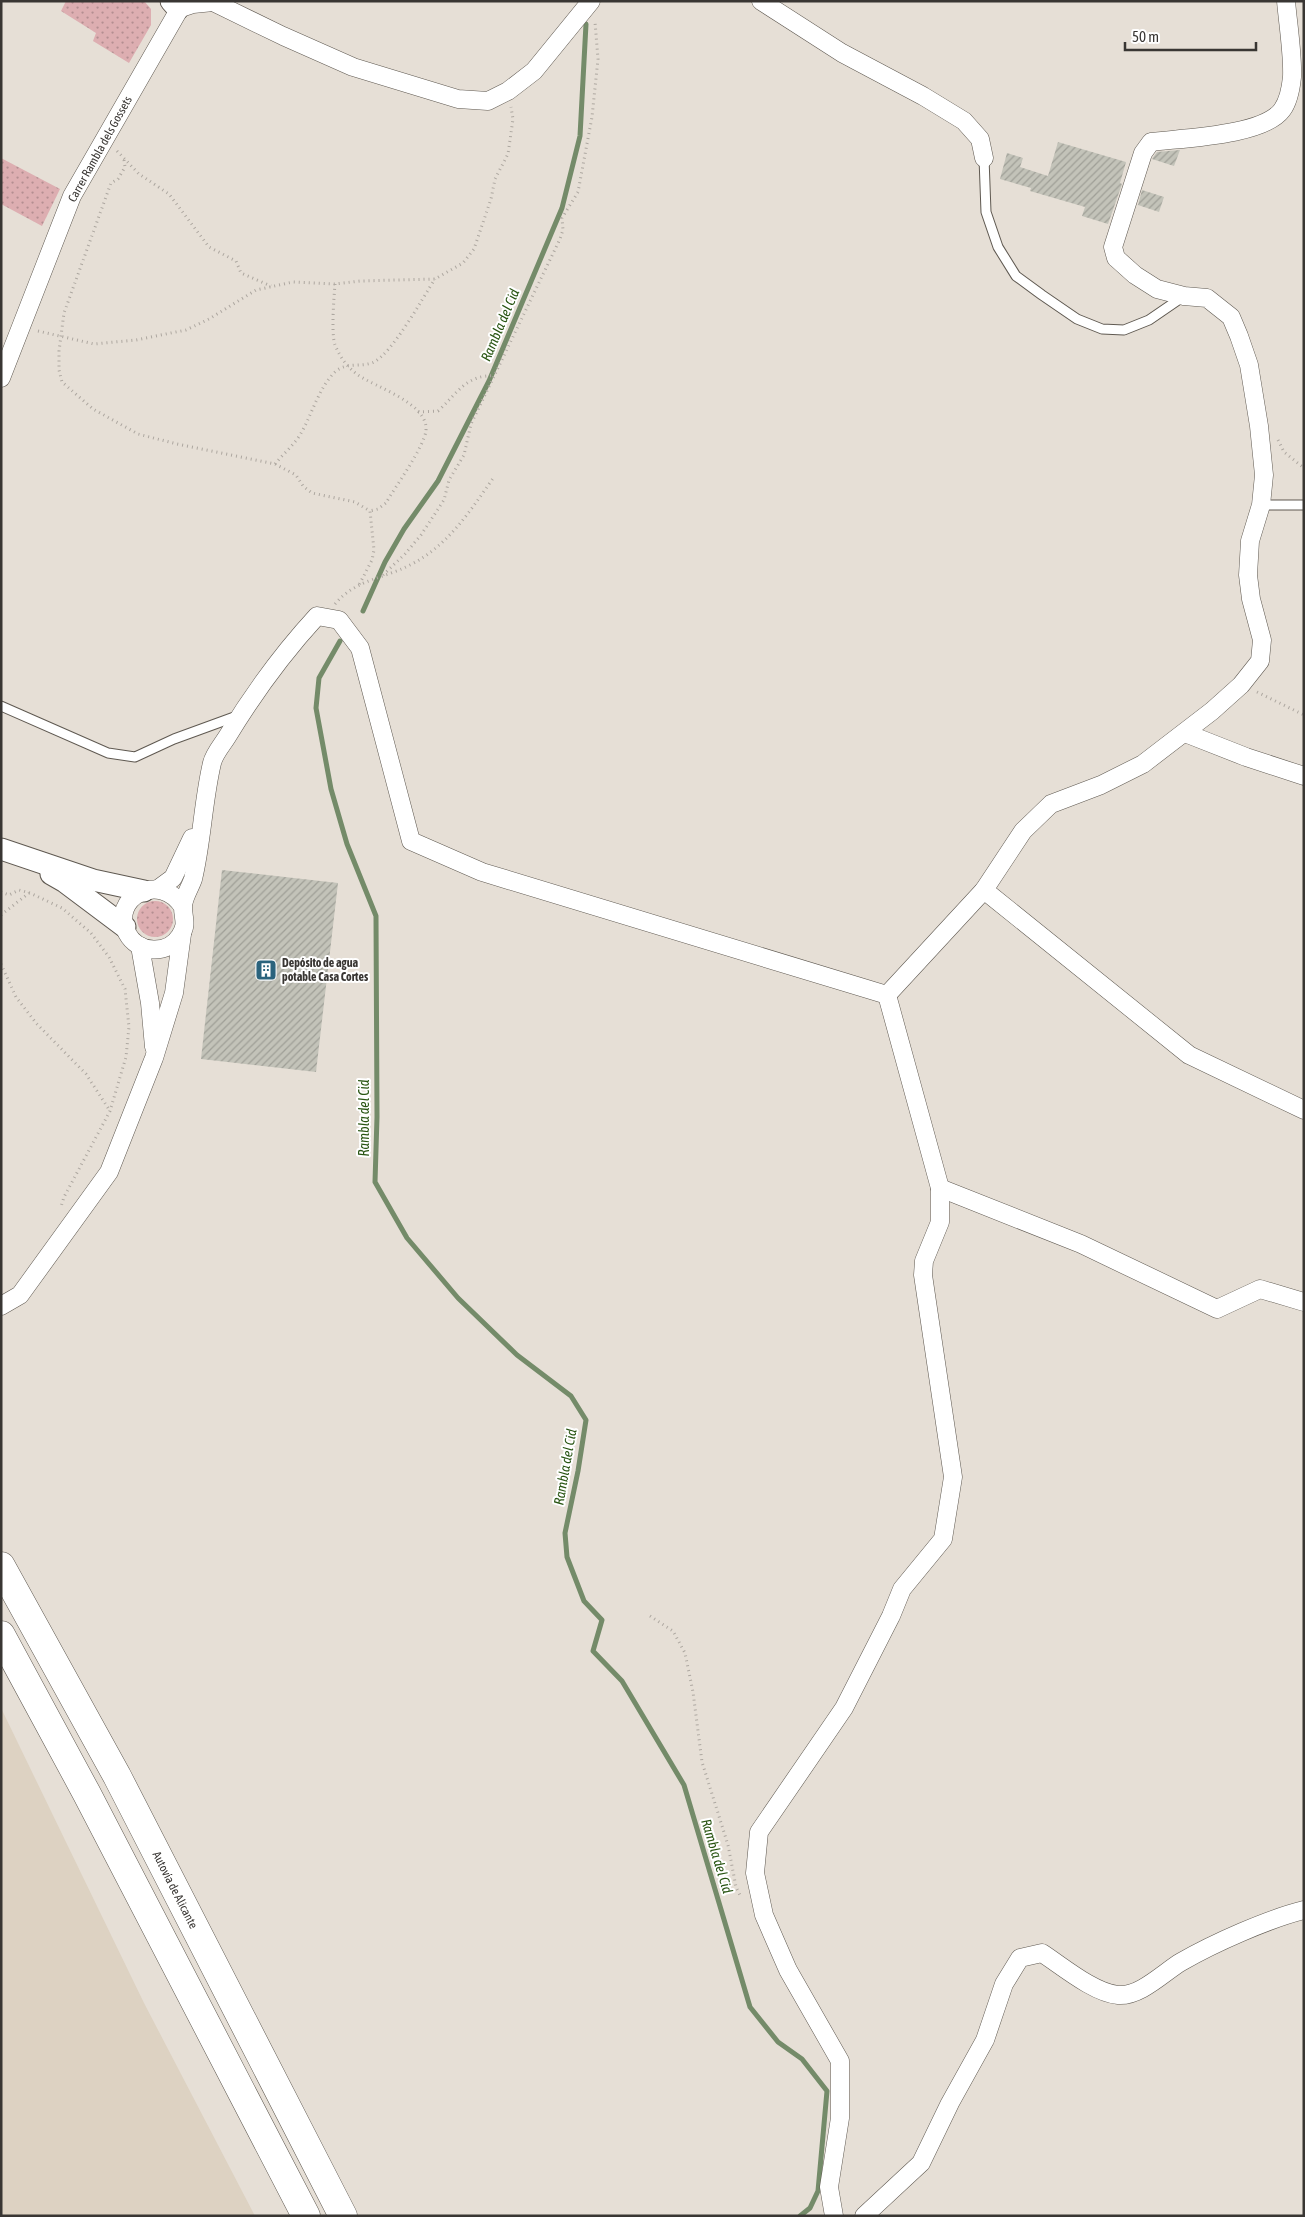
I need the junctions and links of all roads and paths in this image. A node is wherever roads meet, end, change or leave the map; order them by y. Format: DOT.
graph roads {
  1 [pos="761,1"];
  2 [pos="1286,1"];
  3 [pos="178,4"];
  4 [pos="593,10"];
  5 [pos="508,91"];
  6 [pos="106,136"];
  7 [pos="984,158"];
  8 [pos="124,160"];
  9 [pos="435,279"];
  10 [pos="336,284"];
  11 [pos="272,287"];
  12 [pos="1184,296"];
  13 [pos="22,325"];
  14 [pos="61,337"];
  15 [pos="8,342"];
  16 [pos="348,366"];
  17 [pos="495,376"];
  18 [pos="1,378"];
  19 [pos="417,412"];
  20 [pos="274,464"];
  21 [pos="494,477"];
  22 [pos="1261,505"];
  23 [pos="1304,505"];
  24 [pos="370,511"];
  25 [pos="383,575"];
  26 [pos="359,585"];
  27 [pos="324,617"];
  28 [pos="1241,685"];
  29 [pos="1,706"];
  30 [pos="240,715"];
  31 [pos="1304,715"];
  32 [pos="1185,733"];
  33 [pos="1304,776"];
  34 [pos="203,804"];
  35 [pos="1,849"];
  36 [pos="21,857"];
  37 [pos="151,890"];
  38 [pos="984,890"];
  39 [pos="1,892"];
  40 [pos="30,893"];
  41 [pos="183,907"];
  42 [pos="1,915"];
  43 [pos="125,927"];
  44 [pos="182,934"];
  45 [pos="140,946"];
  46 [pos="1,964"];
  47 [pos="887,995"];
  48 [pos="154,1058"];
  49 [pos="1304,1110"];
  50 [pos="110,1111"];
  51 [pos="940,1188"];
  52 [pos="62,1214"];
  53 [pos="1304,1302"];
  54 [pos="1,1306"];
  55 [pos="1,1566"];
  56 [pos="650,1616"];
  57 [pos="1,1635"];
  58 [pos="1304,1910"];
  59 [pos="764,1915"];
  60 [pos="306,2216"];
  61 [pos="343,2216"];
  62 [pos="834,2216"];
  63 [pos="864,2216"];
  1 -- 7 [label="street"];
  2 -- 12 [label="street"];
  3 -- 5 [label="street"];
  3 -- 6 [label="street, Carrer Rambla dels Gossets"];
  4 -- 5 [label="street"];
  4 -- 17 [label="path"];
  5 -- 9 [label="path"];
  6 -- 8 [label="path"];
  6 -- 13 [label="street, Carrer Rambla dels Gossets"];
  7 -- 12 [label="lane"];
  8 -- 11 [label="path"];
  8 -- 14 [label="path"];
  9 -- 10 [label="path"];
  9 -- 16 [label="path"];
  10 -- 11 [label="path"];
  10 -- 16 [label="path"];
  11 -- 14 [label="path"];
  12 -- 22 [label="street"];
  13 -- 14 [label="path"];
  13 -- 15 [label="street, Carrer Rambla dels Gossets"];
  14 -- 20 [label="path"];
  15 -- 18 [label="street, Carrer Rambla dels Gossets"];
  16 -- 19 [label="path"];
  16 -- 20 [label="path"];
  17 -- 19 [label="path"];
  17 -- 25 [label="path"];
  19 -- 24 [label="path"];
  20 -- 24 [label="path"];
  21 -- 25 [label="path"];
  22 -- 23 [label="lane"];
  22 -- 28 [label="street"];
  24 -- 26 [label="path"];
  25 -- 26 [label="path"];
  26 -- 27 [label="path"];
  27 -- 30 [label="street"];
  27 -- 47 [label="street"];
  28 -- 31 [label="path"];
  28 -- 32 [label="street"];
  29 -- 30 [label="lane"];
  30 -- 34 [label="street"];
  32 -- 33 [label="street"];
  32 -- 38 [label="street"];
  34 -- 37 [label="street"];
  34 -- 41 [label="street"];
  35 -- 36 [label="street"];
  36 -- 37 [label="street"];
  36 -- 43 [label="street"];
  37 -- 41 [label="street"];
  37 -- 43 [label="street"];
  38 -- 47 [label="street"];
  38 -- 49 [label="street"];
  39 -- 40 [label="path"];
  40 -- 42 [label="path"];
  40 -- 50 [label="path"];
  41 -- 44 [label="street"];
  43 -- 45 [label="street"];
  44 -- 45 [label="street"];
  44 -- 48 [label="street"];
  45 -- 48 [label="street"];
  46 -- 50 [label="path"];
  47 -- 51 [label="street"];
  48 -- 54 [label="street"];
  50 -- 52 [label="path"];
  51 -- 53 [label="street"];
  51 -- 59 [label="street"];
  55 -- 61 [label="highway, Autovía de Alicante"];
  56 -- 59 [label="path"];
  57 -- 60 [label="highway"];
  58 -- 63 [label="street"];
  59 -- 62 [label="street"];
}
